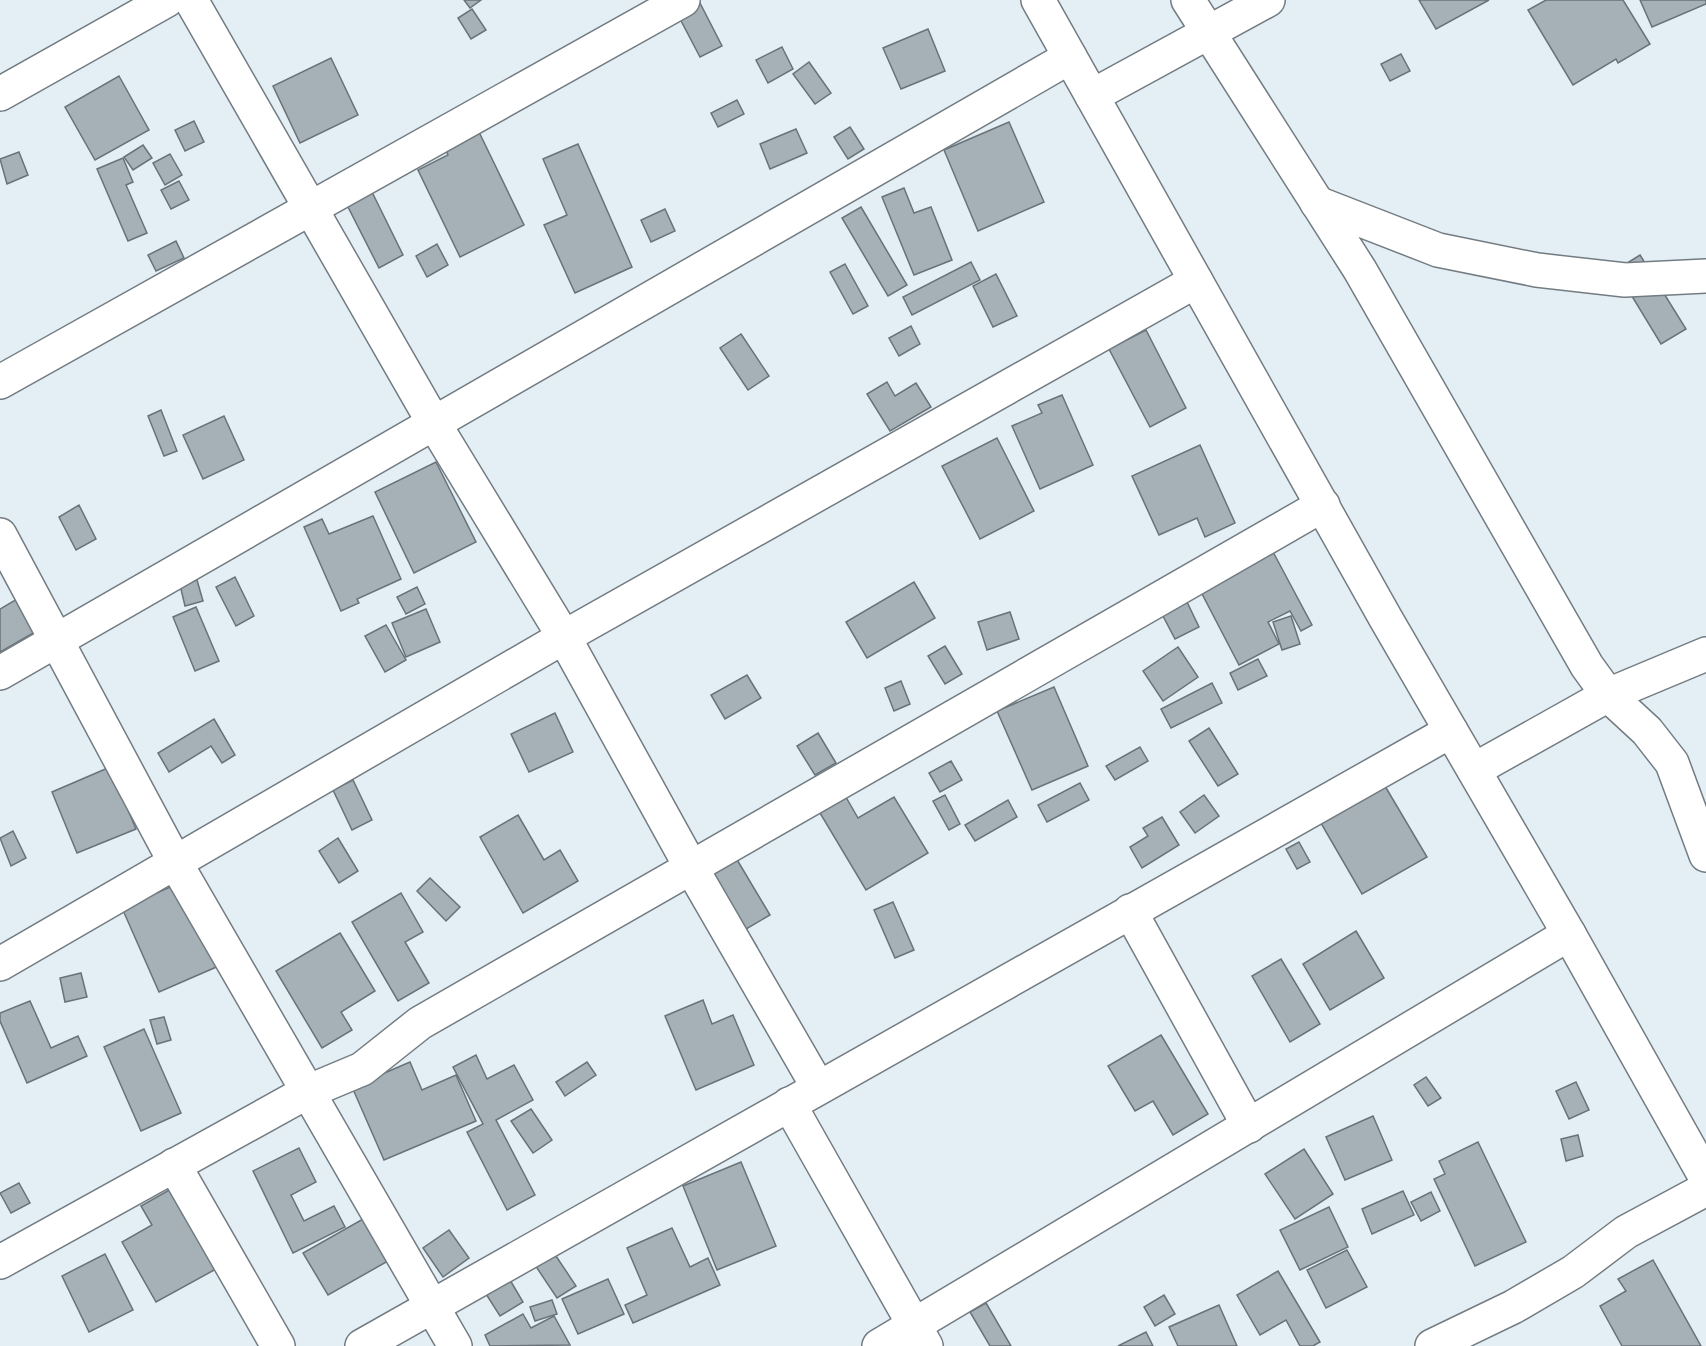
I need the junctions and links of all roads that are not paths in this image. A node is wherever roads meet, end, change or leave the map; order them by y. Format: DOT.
graph roads {
  1 [pos="167,0"];
  2 [pos="191,0"];
  3 [pos="682,0"];
  4 [pos="1038,0"];
  5 [pos="1188,0"];
  6 [pos="1268,0"];
  7 [pos="1209,33"];
  8 [pos="1070,57"];
  9 [pos="0,94"];
  10 [pos="1092,96"];
  11 [pos="1317,203"];
  12 [pos="310,207"];
  13 [pos="1706,276"];
  14 [pos="1196,281"];
  15 [pos="0,382"];
  16 [pos="435,425"];
  17 [pos="1323,505"];
  18 [pos="0,535"];
  19 [pos="564,637"];
  20 [pos="56,641"];
  21 [pos="1706,654"];
  22 [pos="0,673"];
  23 [pos="1706,676"];
  24 [pos="1649,678"];
  25 [pos="1608,695"];
  26 [pos="1451,731"];
  27 [pos="1473,770"];
  28 [pos="1706,855"];
  29 [pos="175,862"];
  30 [pos="692,868"];
  31 [pos="1130,911"];
  32 [pos="1569,934"];
  33 [pos="0,964"];
  34 [pos="818,1088"];
  35 [pos="307,1092"];
  36 [pos="789,1104"];
  37 [pos="1249,1126"];
  38 [pos="174,1165"];
  39 [pos="1706,1178"];
  40 [pos="1706,1189"];
  41 [pos="0,1262"];
  42 [pos="431,1306"];
  43 [pos="921,1336"];
  44 [pos="278,1346"];
  45 [pos="362,1346"];
  46 [pos="455,1346"];
  47 [pos="879,1346"];
  48 [pos="1432,1346"];
  1 -- 9 [label="street"];
  2 -- 12 [label="street"];
  3 -- 12 [label="street"];
  4 -- 8 [label="street"];
  5 -- 7 [label="street"];
  6 -- 7 [label="street"];
  7 -- 10 [label="street"];
  7 -- 11 [label="street"];
  8 -- 10 [label="street"];
  8 -- 16 [label="street"];
  10 -- 14 [label="street"];
  11 -- 13 [label="street"];
  11 -- 25 [label="street"];
  12 -- 15 [label="street"];
  12 -- 16 [label="street"];
  14 -- 17 [label="street"];
  14 -- 19 [label="street"];
  16 -- 19 [label="street"];
  16 -- 20 [label="street"];
  17 -- 26 [label="street"];
  17 -- 30 [label="street"];
  18 -- 20 [label="street"];
  19 -- 29 [label="street"];
  19 -- 30 [label="street"];
  20 -- 22 [label="street"];
  20 -- 29 [label="street"];
  21 -- 24 [label="street"];
  23 -- 24 [label="street"];
  24 -- 25 [label="street"];
  25 -- 27 [label="street"];
  25 -- 28 [label="street"];
  26 -- 27 [label="street"];
  26 -- 31 [label="street"];
  27 -- 32 [label="street"];
  29 -- 33 [label="street"];
  29 -- 35 [label="street"];
  30 -- 34 [label="street"];
  30 -- 35 [label="street"];
  31 -- 34 [label="street"];
  31 -- 37 [label="street"];
  32 -- 37 [label="street"];
  32 -- 39 [label="street"];
  34 -- 36 [label="street"];
  35 -- 38 [label="street"];
  35 -- 42 [label="street"];
  36 -- 42 [label="street"];
  36 -- 43 [label="street"];
  37 -- 43 [label="street"];
  38 -- 41 [label="street"];
  38 -- 44 [label="street"];
  40 -- 48 [label="street"];
  42 -- 45 [label="street"];
  42 -- 46 [label="street"];
  43 -- 47 [label="street"];
}
